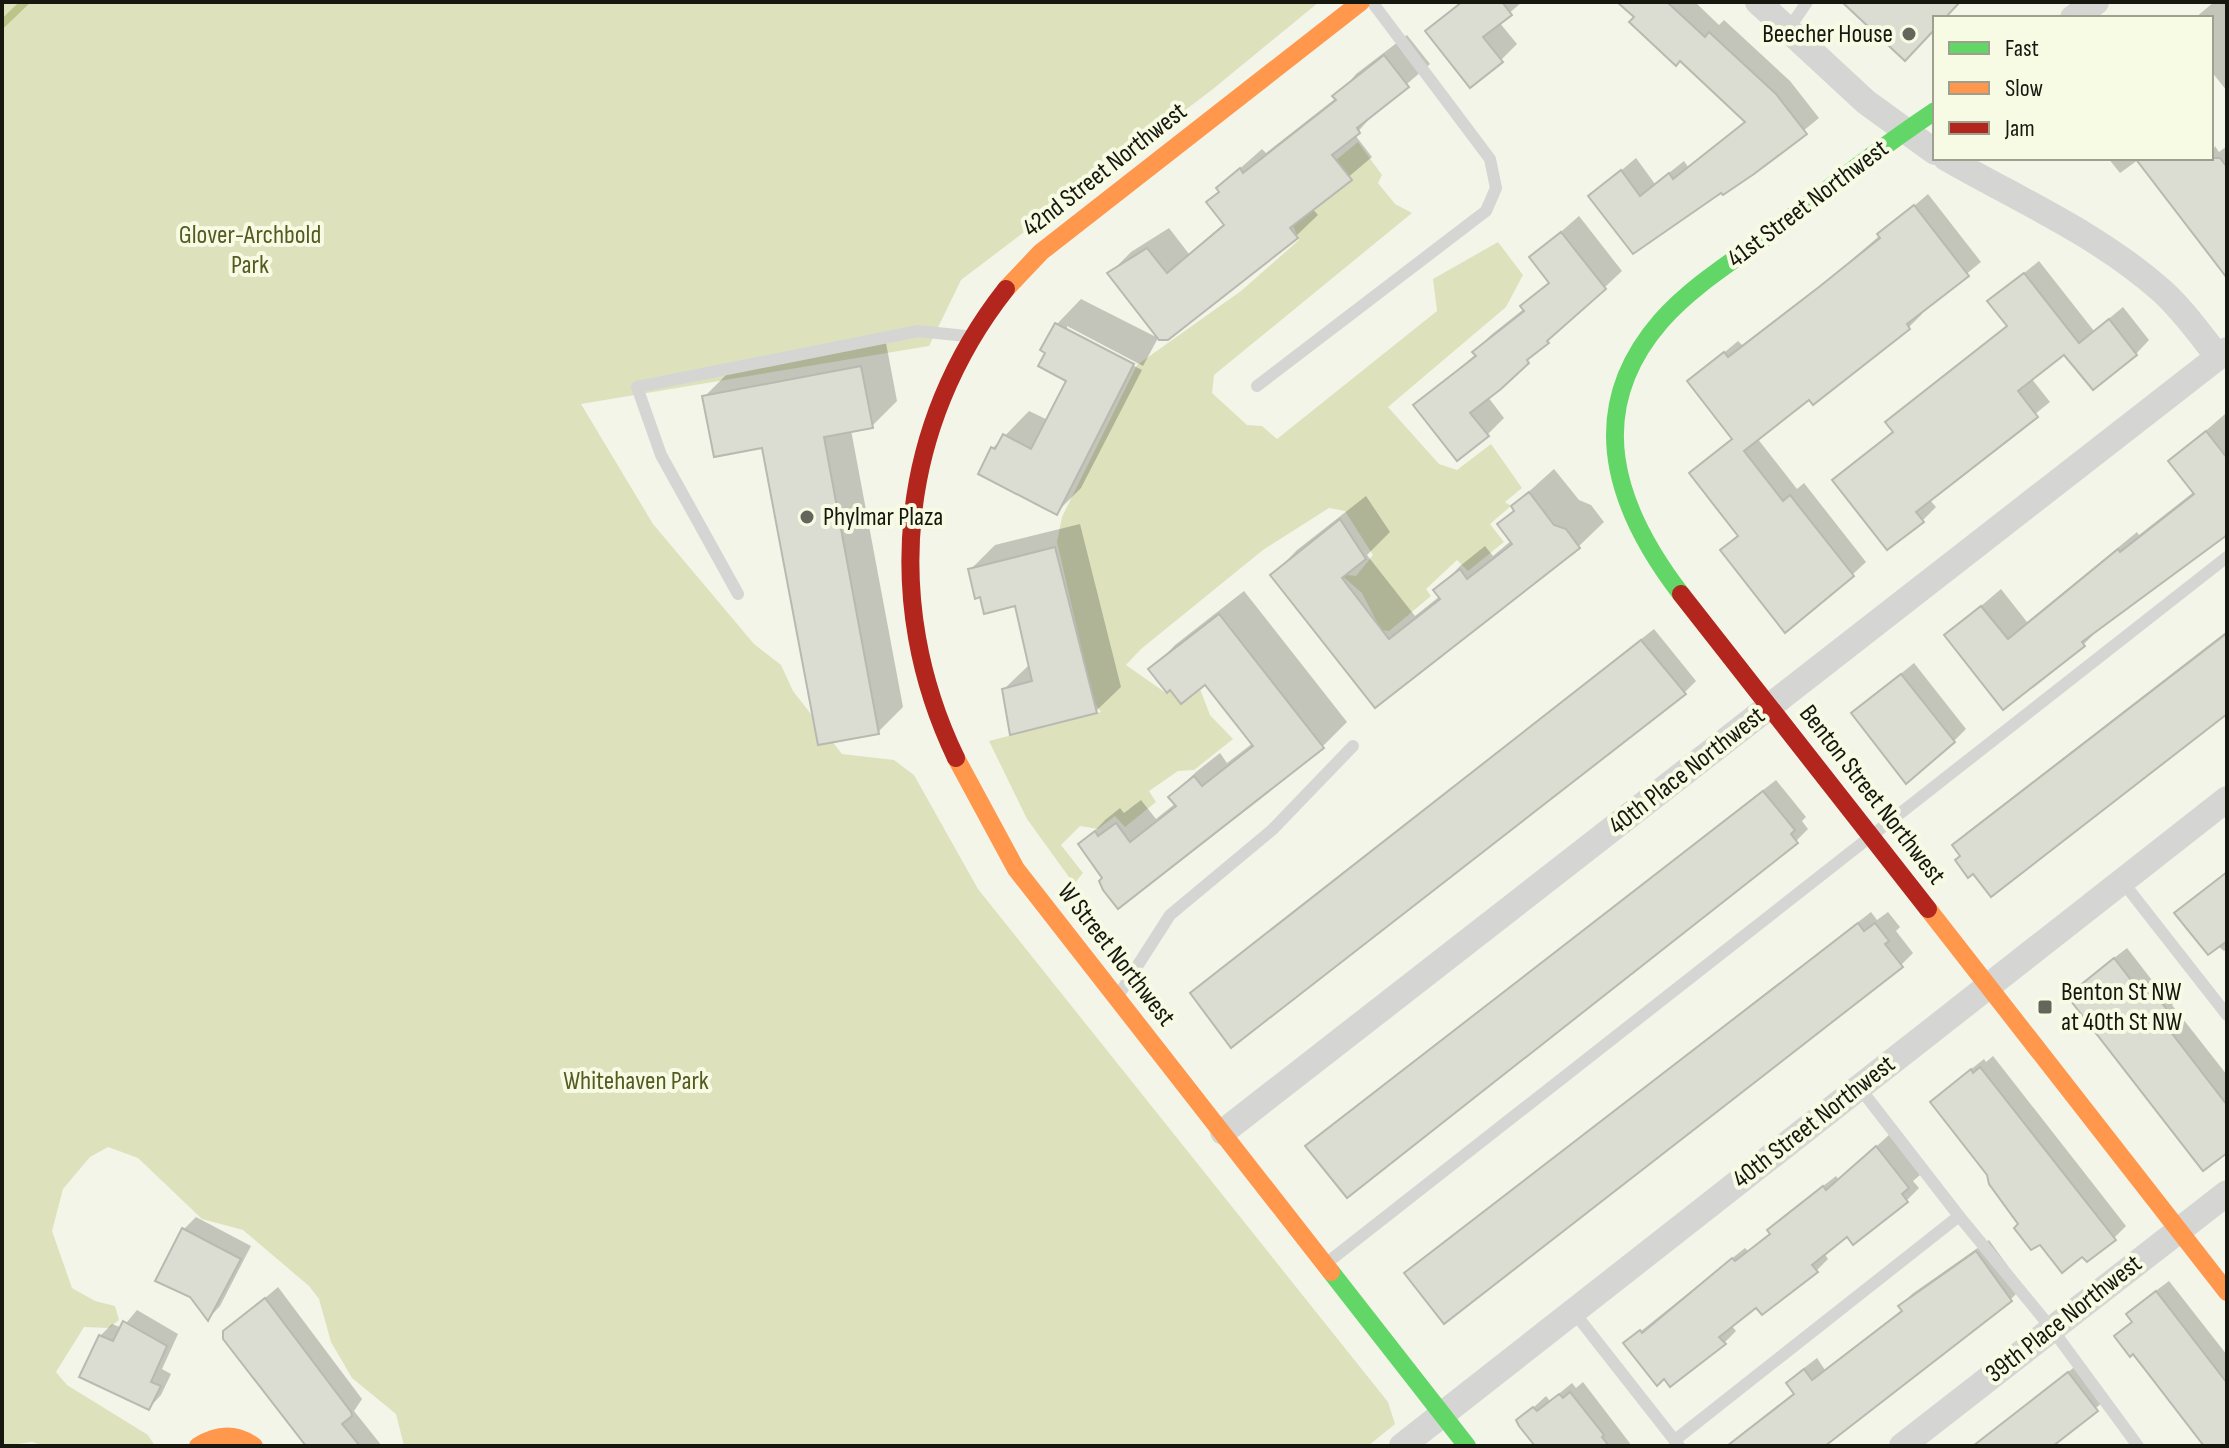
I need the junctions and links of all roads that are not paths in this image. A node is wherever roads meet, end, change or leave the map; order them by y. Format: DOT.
graph roads {
  1 [pos="1361,2"];
  2 [pos="1372,2"];
  3 [pos="1758,2"];
  4 [pos="1807,2"];
  5 [pos="2096,2"];
  6 [pos="2076,16"];
  7 [pos="1788,30"];
  8 [pos="1933,112"];
  9 [pos="1903,132"];
  10 [pos="1933,151"];
  11 [pos="1950,160"];
  12 [pos="1684,300"];
  13 [pos="973,336"];
  14 [pos="2224,358"];
  15 [pos="1257,386"];
  16 [pos="931,421"];
  17 [pos="2227,557"];
  18 [pos="738,594"];
  19 [pos="1770,706"];
  20 [pos="1353,746"];
  21 [pos="2227,799"];
  22 [pos="1870,834"];
  23 [pos="2122,881"];
  24 [pos="1988,986"];
  25 [pos="1117,998"];
  26 [pos="2226,1010"];
  27 [pos="1859,1087"];
  28 [pos="1223,1132"];
  29 [pos="2227,1193"];
  30 [pos="1959,1216"];
  31 [pos="2179,1230"];
  32 [pos="1326,1264"];
  33 [pos="2227,1292"];
  34 [pos="1573,1311"];
  35 [pos="2052,1329"];
  36 [pos="1442,1413"];
  37 [pos="1677,1443"];
  38 [pos="198,1446"];
  39 [pos="254,1446"];
  40 [pos="1402,1446"];
  41 [pos="1467,1446"];
  42 [pos="1902,1446"];
  43 [pos="2138,1446"];
  1 -- 13 [label="street, 42nd Street Northwest"];
  2 -- 15 [label="lane"];
  3 -- 7 [label="street"];
  4 -- 7 [label="lane"];
  5 -- 6 [label="street"];
  7 -- 9 [label="street"];
  8 -- 9 [label="street, 41st Street Northwest"];
  9 -- 10 [label="street"];
  9 -- 12 [label="street, 41st Street Northwest"];
  11 -- 14 [label="street"];
  12 -- 19 [label="street, Benton Street Northwest"];
  13 -- 16 [label="street, 42nd Street Northwest"];
  13 -- 18 [label="lane"];
  14 -- 19 [label="street, 40th Place Northwest"];
  16 -- 25 [label="street, W Street Northwest"];
  17 -- 22 [label="lane"];
  19 -- 22 [label="street, Benton Street Northwest"];
  19 -- 28 [label="street, 40th Place Northwest"];
  20 -- 25 [label="lane"];
  21 -- 23 [label="street, 40th Street Northwest"];
  22 -- 24 [label="street, Benton Street Northwest"];
  22 -- 32 [label="lane"];
  23 -- 24 [label="street, 40th Street Northwest"];
  23 -- 26 [label="lane"];
  24 -- 27 [label="street, 40th Street Northwest"];
  24 -- 31 [label="street, Benton Street Northwest"];
  25 -- 28 [label="street, W Street Northwest"];
  27 -- 30 [label="lane"];
  27 -- 34 [label="street, 40th Street Northwest"];
  28 -- 32 [label="street, W Street Northwest"];
  29 -- 31 [label="street, 39th Place Northwest"];
  30 -- 35 [label="lane"];
  30 -- 37 [label="lane"];
  31 -- 33 [label="street, Benton Street Northwest"];
  31 -- 35 [label="street, 39th Place Northwest"];
  32 -- 36 [label="street, W Street Northwest"];
  34 -- 36 [label="street, 40th Street Northwest"];
  34 -- 37 [label="lane"];
  35 -- 42 [label="street, 39th Place Northwest"];
  35 -- 43 [label="lane"];
  36 -- 40 [label="street, 40th Street Northwest"];
  36 -- 41 [label="street, W Street Northwest"];
  38 -- 39 [label="street"];
}
